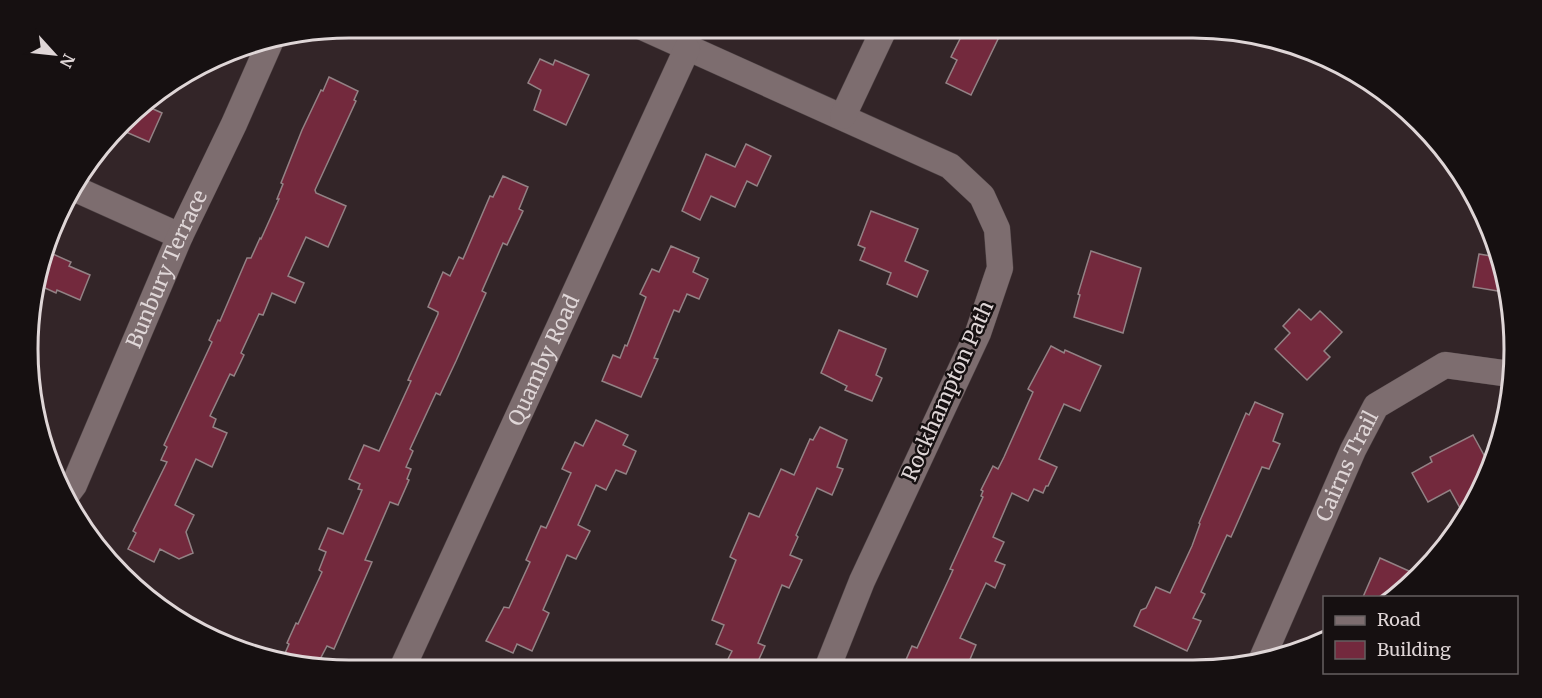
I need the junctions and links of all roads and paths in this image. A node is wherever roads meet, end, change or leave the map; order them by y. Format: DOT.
graph roads {
  1 [pos="666,38"];
  2 [pos="880,38"];
  3 [pos="267,48"];
  4 [pos="687,48"];
  5 [pos="843,116"];
  6 [pos="80,191"];
  7 [pos="180,236"];
  8 [pos="1504,373"];
  9 [pos="71,489"];
  10 [pos="1265,652"];
  11 [pos="406,660"];
  12 [pos="831,660"];
  1 -- 4 [label="street, Rockhampton Path"];
  2 -- 5 [label="street"];
  3 -- 7 [label="street, Bunbury Terrace"];
  4 -- 5 [label="street, Rockhampton Path"];
  4 -- 11 [label="street, Quamby Road"];
  5 -- 12 [label="street, Rockhampton Path"];
  6 -- 7 [label="street"];
  7 -- 9 [label="street, Bunbury Terrace"];
  8 -- 10 [label="street, Cairns Trail"];
}
